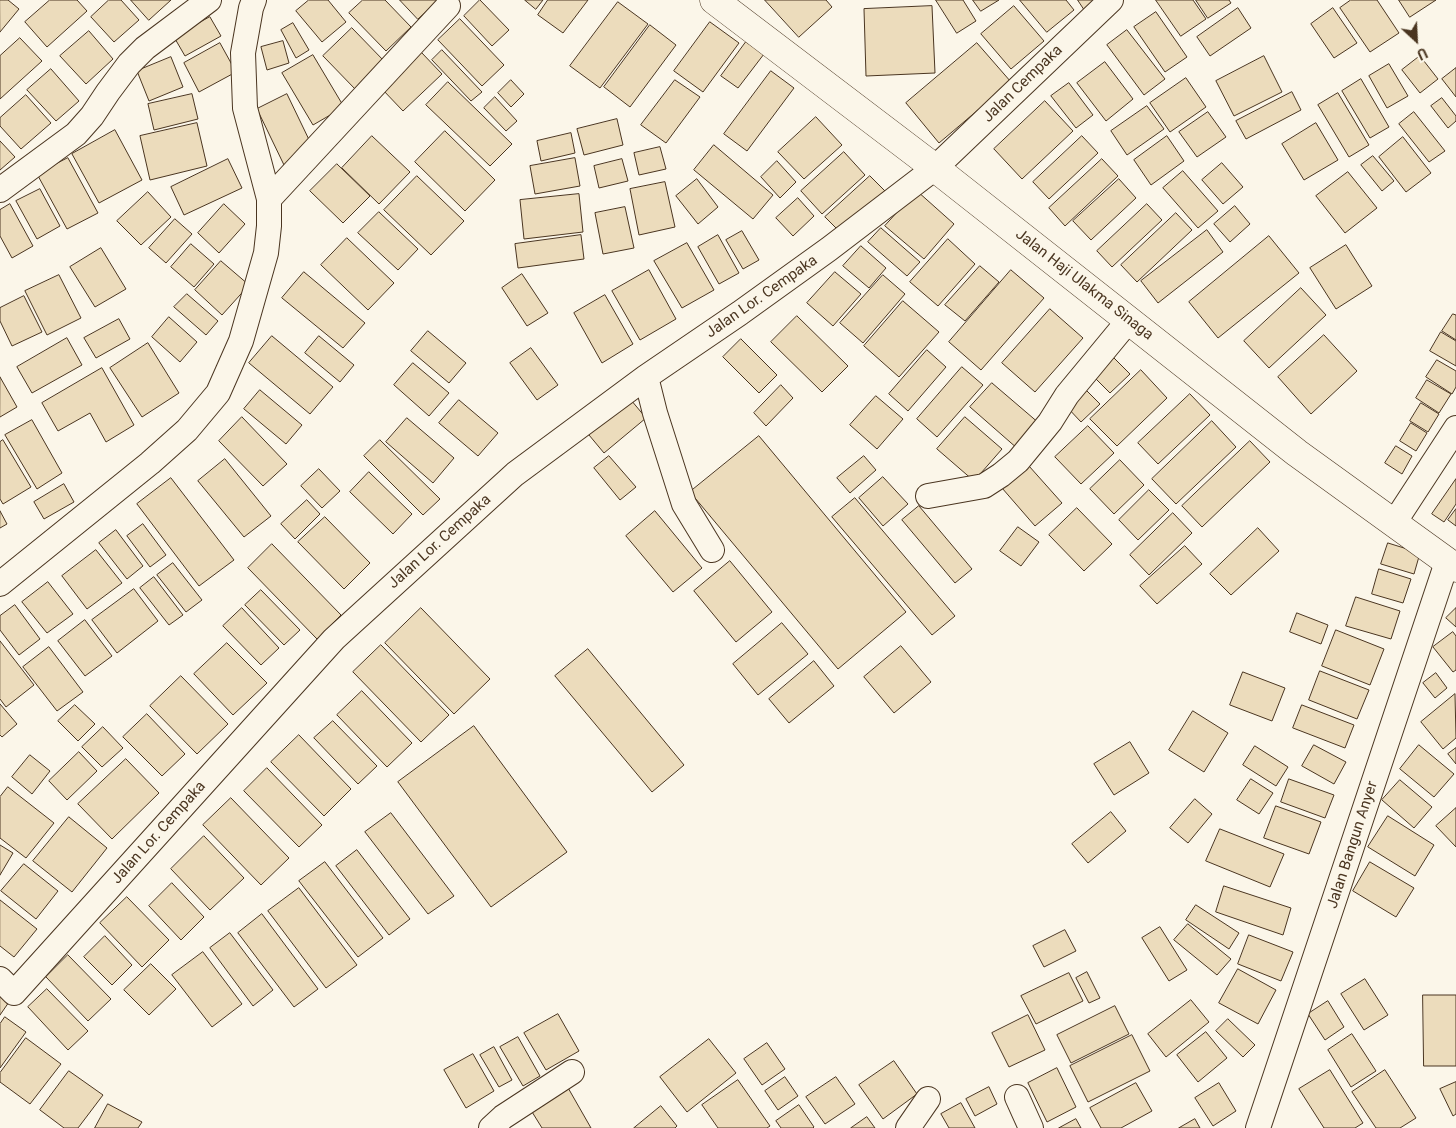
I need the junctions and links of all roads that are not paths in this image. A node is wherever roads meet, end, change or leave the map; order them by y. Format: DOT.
graph roads {
  1 [pos="209,0"];
  2 [pos="254,0"];
  3 [pos="714,0"];
  4 [pos="1111,0"];
  5 [pos="448,6"];
  6 [pos="935,168"];
  7 [pos="0,190"];
  8 [pos="269,199"];
  9 [pos="1129,320"];
  10 [pos="646,377"];
  11 [pos="1456,428"];
  12 [pos="928,496"];
  13 [pos="1394,523"];
  14 [pos="712,550"];
  15 [pos="1451,565"];
  16 [pos="0,584"];
  17 [pos="7,986"];
  18 [pos="572,1072"];
  19 [pos="1017,1097"];
  20 [pos="928,1099"];
  21 [pos="491,1128"];
  22 [pos="908,1128"];
  23 [pos="1031,1128"];
  24 [pos="1258,1128"];
  1 -- 7 [label="street"];
  2 -- 8 [label="street"];
  3 -- 6 [label="main road, Jalan Haji Ulakma Sinaga"];
  4 -- 6 [label="street, Jalan Cempaka"];
  5 -- 8 [label="street"];
  6 -- 9 [label="main road, Jalan Haji Ulakma Sinaga"];
  6 -- 10 [label="street, Jalan Lor. Cempaka"];
  8 -- 16 [label="street"];
  9 -- 12 [label="street"];
  9 -- 13 [label="main road, Jalan Haji Ulakma Sinaga"];
  10 -- 14 [label="street"];
  10 -- 17 [label="street, Jalan Lor. Cempaka"];
  11 -- 13 [label="street"];
  13 -- 15 [label="main road, Jalan Haji Ulakma Sinaga"];
  15 -- 24 [label="street, Jalan Bangun Anyer"];
  18 -- 21 [label="street"];
  19 -- 23 [label="street"];
  20 -- 22 [label="street"];
}
